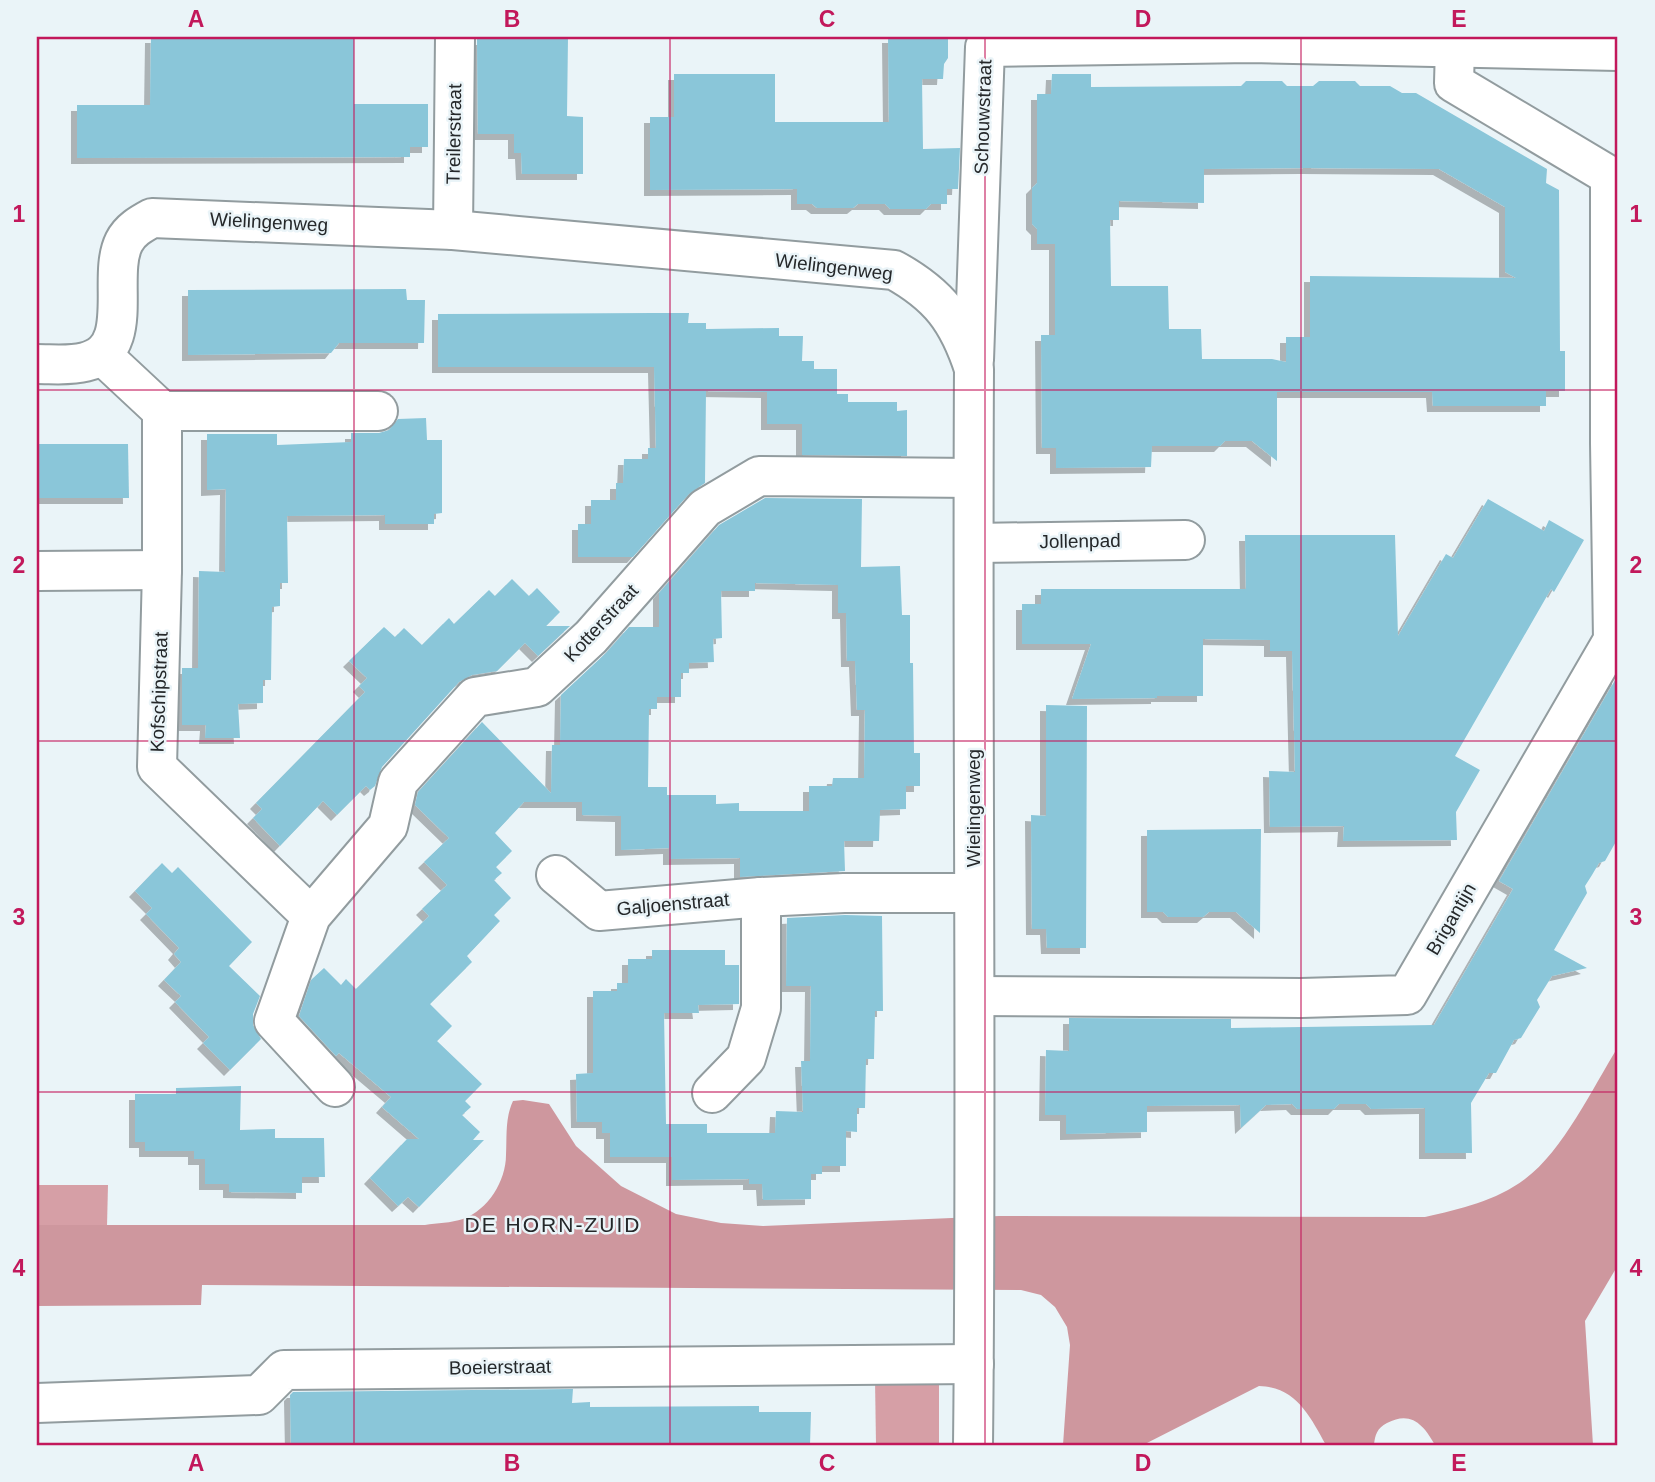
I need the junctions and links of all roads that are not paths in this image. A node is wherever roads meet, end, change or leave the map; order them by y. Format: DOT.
graph roads {
  1 [pos="455,37"];
  2 [pos="1251,40"];
  3 [pos="1455,46"];
  4 [pos="1618,51"];
  5 [pos="453,230"];
  6 [pos="102,355"];
  7 [pos="37,364"];
  8 [pos="974,369"];
  9 [pos="162,411"];
  10 [pos="378,411"];
  11 [pos="973,478"];
  12 [pos="1185,540"];
  13 [pos="974,542"];
  14 [pos="162,570"];
  15 [pos="37,571"];
  16 [pos="556,875"];
  17 [pos="972,893"];
  18 [pos="761,897"];
  19 [pos="311,916"];
  20 [pos="975,996"];
  21 [pos="335,1087"];
  22 [pos="712,1093"];
  23 [pos="974,1364"];
  24 [pos="37,1403"];
  25 [pos="973,1445"];
  1 -- 5 [label="street, Treilerstraat"];
  2 -- 3 [label="street, Schouwstraat"];
  2 -- 8 [label="street, Schouwstraat"];
  3 -- 4 [label="street, Schouwstraat"];
  3 -- 20 [label="street, Brigantijn"];
  5 -- 6 [label="street, Wielingenweg"];
  5 -- 8 [label="street, Wielingenweg"];
  6 -- 7 [label="street"];
  6 -- 9 [label="street"];
  8 -- 11 [label="street, Wielingenweg"];
  9 -- 10 [label="street"];
  9 -- 14 [label="street, Kofschipstraat"];
  11 -- 13 [label="street, Wielingenweg"];
  11 -- 19 [label="street, Kotterstraat"];
  12 -- 13 [label="street, Jollenpad"];
  13 -- 17 [label="street, Wielingenweg"];
  14 -- 15 [label="street"];
  14 -- 19 [label="street, Kofschipstraat"];
  16 -- 18 [label="street, Galjoenstraat"];
  17 -- 18 [label="street, Galjoenstraat"];
  17 -- 20 [label="street, Wielingenweg"];
  18 -- 22 [label="street"];
  19 -- 21 [label="street, Kotterstraat"];
  20 -- 23 [label="street, Wielingenweg"];
  23 -- 24 [label="street, Boeierstraat"];
  23 -- 25 [label="street"];
}
